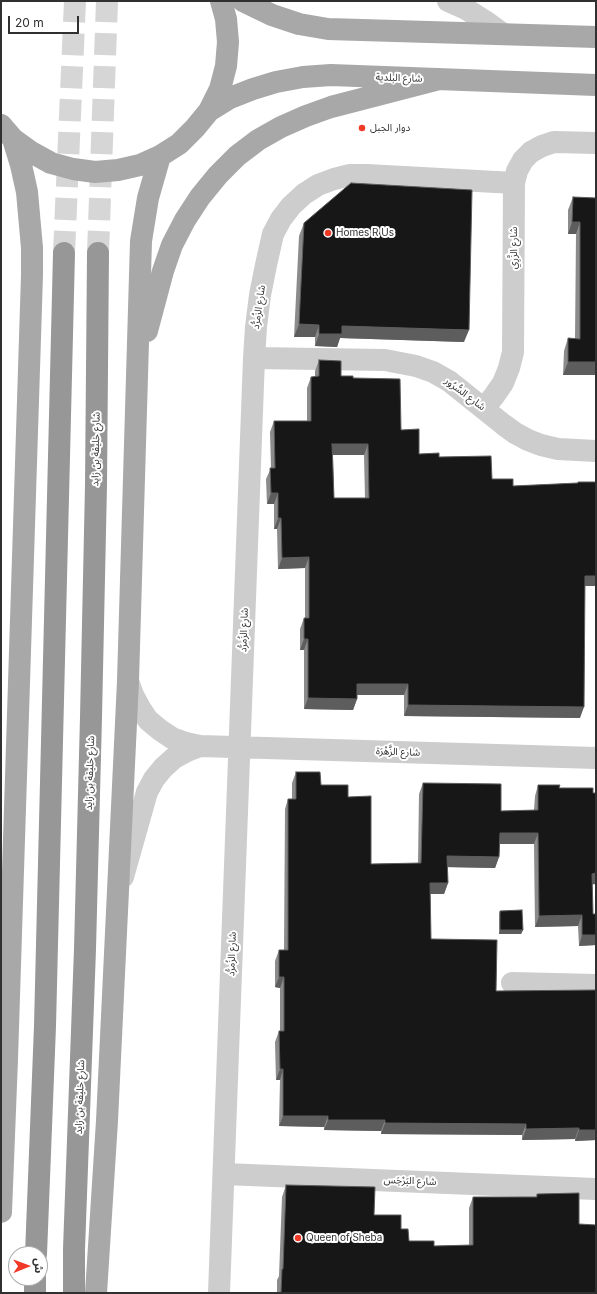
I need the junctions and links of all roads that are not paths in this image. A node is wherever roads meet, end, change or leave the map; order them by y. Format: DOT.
graph roads {
  1 [pos="221,1"];
  2 [pos="243,1"];
  3 [pos="453,2"];
  4 [pos="503,34"];
  5 [pos="596,37"];
  6 [pos="439,79"];
  7 [pos="596,85"];
  8 [pos="209,111"];
  9 [pos="7,132"];
  10 [pos="596,143"];
  11 [pos="160,156"];
  12 [pos="514,183"];
  13 [pos="64,253"];
  14 [pos="98,253"];
  15 [pos="254,358"];
  16 [pos="137,369"];
  17 [pos="484,408"];
  18 [pos="596,451"];
  19 [pos="128,681"];
  20 [pos="200,746"];
  21 [pos="240,748"];
  22 [pos="596,758"];
  23 [pos="119,893"];
  24 [pos="6,933"];
  25 [pos="512,983"];
  26 [pos="596,985"];
  27 [pos="4,1055"];
  28 [pos="224,1174"];
  29 [pos="596,1189"];
  30 [pos="1,1212"];
  31 [pos="36,1246"];
  32 [pos="74,1293"];
  33 [pos="96,1293"];
  34 [pos="219,1293"];
  1 -- 8 [label="main road"];
  2 -- 4 [label="main road"];
  3 -- 4 [label="street"];
  4 -- 5 [label="main road"];
  6 -- 7 [label="main road, شارع البلدية"];
  6 -- 8 [label="main road, شارع البلدية"];
  6 -- 16 [label="main road"];
  8 -- 11 [label="main road"];
  9 -- 11 [label="main road"];
  9 -- 24 [label="main road"];
  10 -- 12 [label="street, شارع الزَّرِي"];
  11 -- 16 [label="main road"];
  12 -- 15 [label="street, شارع الزُمرُّد"];
  12 -- 17 [label="street, شارع الزَّرِي"];
  13 -- 31 [label="highway"];
  14 -- 32 [label="highway, شارع خليفة بن زايد"];
  15 -- 17 [label="street, شارع السُّرُور"];
  15 -- 21 [label="street, شارع الزُمرُّد"];
  16 -- 19 [label="main road"];
  17 -- 18 [label="street, شارع السُّرُور"];
  19 -- 20 [label="street, شارع الزَّهْرَة"];
  19 -- 23 [label="main road"];
  20 -- 21 [label="street, شارع الزَّهْرَة"];
  20 -- 23 [label="street, شارع الزَّهْرَة"];
  21 -- 22 [label="street, شارع الزَّهْرَة"];
  21 -- 28 [label="street, شارع الزُمرُّد"];
  23 -- 33 [label="main road"];
  24 -- 27 [label="main road"];
  25 -- 26 [label="street"];
  27 -- 30 [label="main road"];
  28 -- 29 [label="street, شارع البَرْجَس"];
  28 -- 34 [label="street, شارع الزُمرُّد"];
}
